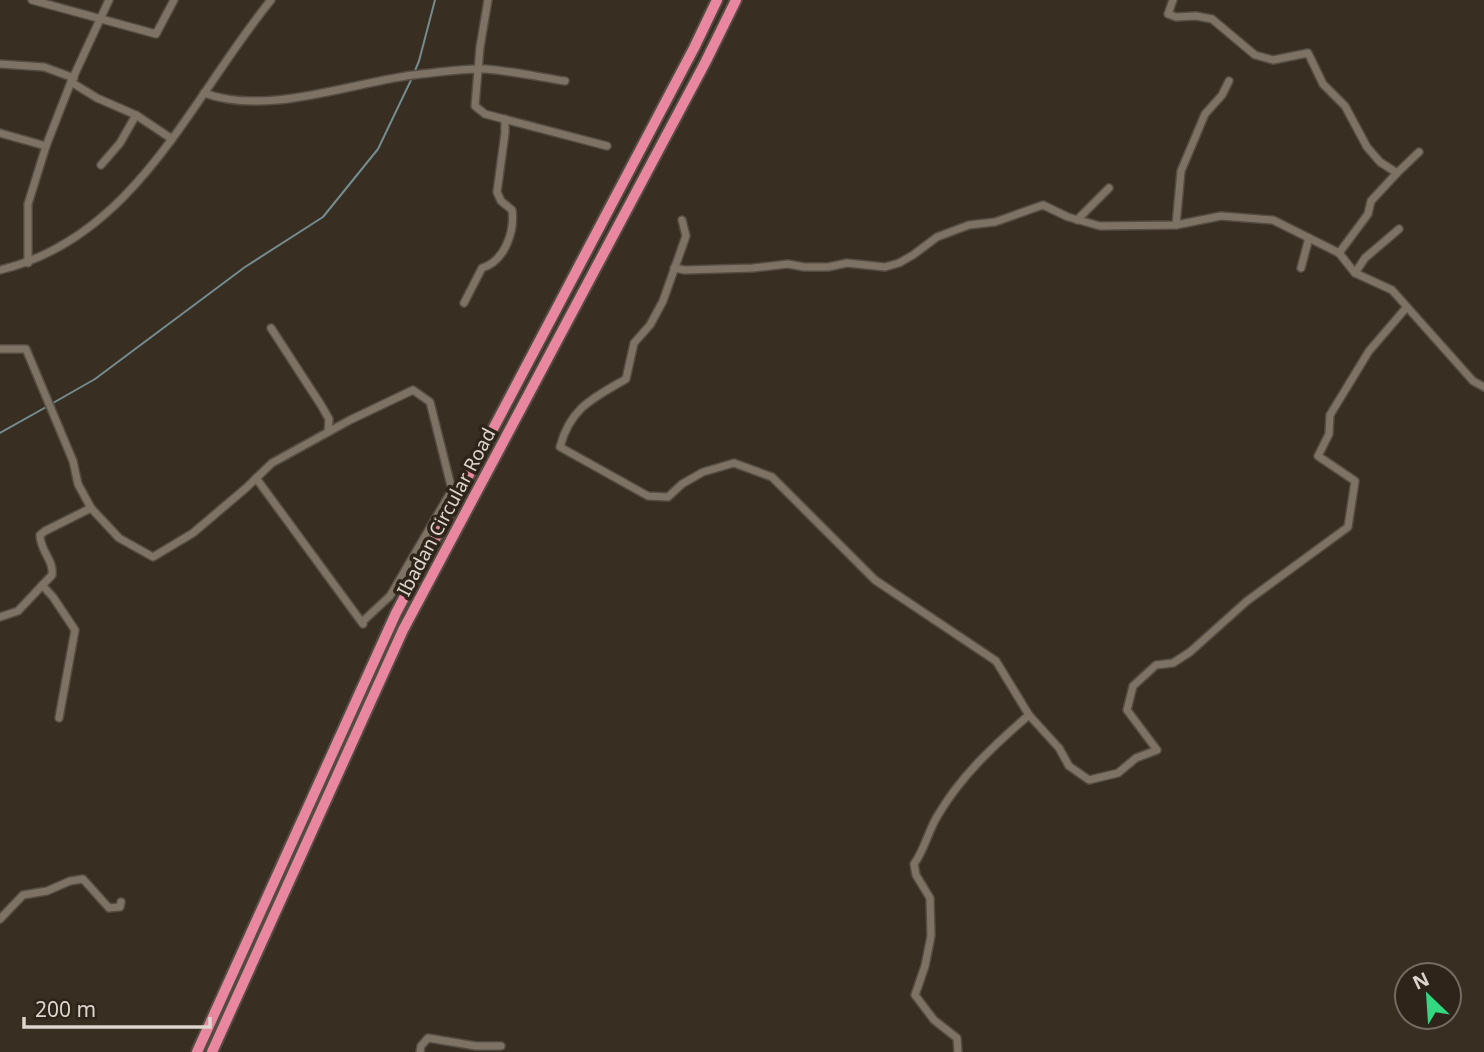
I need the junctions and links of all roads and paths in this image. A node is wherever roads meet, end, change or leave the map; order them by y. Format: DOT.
graph roads {
  1 [pos="32,0"];
  2 [pos="109,0"];
  3 [pos="174,0"];
  4 [pos="271,0"];
  5 [pos="488,0"];
  6 [pos="717,0"];
  7 [pos="736,0"];
  8 [pos="1173,0"];
  9 [pos="101,18"];
  10 [pos="0,64"];
  11 [pos="479,69"];
  12 [pos="73,80"];
  13 [pos="565,81"];
  14 [pos="1229,81"];
  15 [pos="204,93"];
  16 [pos="136,115"];
  17 [pos="505,119"];
  18 [pos="0,133"];
  19 [pos="172,139"];
  20 [pos="46,146"];
  21 [pos="607,146"];
  22 [pos="1419,152"];
  23 [pos="101,165"];
  24 [pos="1397,173"];
  25 [pos="1109,188"];
  26 [pos="682,220"];
  27 [pos="1077,220"];
  28 [pos="1176,225"];
  29 [pos="1399,229"];
  30 [pos="1309,238"];
  31 [pos="1339,253"];
  32 [pos="28,263"];
  33 [pos="674,268"];
  34 [pos="1301,268"];
  35 [pos="0,270"];
  36 [pos="1355,274"];
  37 [pos="464,303"];
  38 [pos="1406,308"];
  39 [pos="271,328"];
  40 [pos="0,349"];
  41 [pos="1484,387"];
  42 [pos="328,432"];
  43 [pos="256,478"];
  44 [pos="91,508"];
  45 [pos="41,585"];
  46 [pos="0,617"];
  47 [pos="1029,715"];
  48 [pos="58,718"];
  49 [pos="121,902"];
  50 [pos="0,919"];
  51 [pos="501,1046"];
  52 [pos="197,1052"];
  53 [pos="212,1052"];
  54 [pos="420,1052"];
  55 [pos="958,1052"];
  1 -- 9 [label="street"];
  2 -- 9 [label="street"];
  3 -- 9 [label="street"];
  4 -- 15 [label="street"];
  5 -- 11 [label="street"];
  6 -- 52 [label="highway, Ibadan Circular Road"];
  7 -- 53 [label="highway, Ibadan Circular Road"];
  8 -- 24 [label="street"];
  9 -- 12 [label="street"];
  10 -- 12 [label="street"];
  11 -- 13 [label="street"];
  11 -- 15 [label="street"];
  11 -- 17 [label="street"];
  12 -- 16 [label="street"];
  12 -- 20 [label="street"];
  14 -- 28 [label="street"];
  15 -- 19 [label="street"];
  16 -- 19 [label="street"];
  16 -- 23 [label="street"];
  17 -- 21 [label="street"];
  17 -- 37 [label="street"];
  18 -- 20 [label="street"];
  19 -- 32 [label="street"];
  20 -- 32 [label="street"];
  22 -- 24 [label="street"];
  24 -- 31 [label="street"];
  25 -- 27 [label="street"];
  26 -- 33 [label="street"];
  27 -- 28 [label="street"];
  27 -- 33 [label="street"];
  28 -- 30 [label="street"];
  29 -- 36 [label="street"];
  30 -- 31 [label="street"];
  30 -- 34 [label="street"];
  31 -- 36 [label="street"];
  32 -- 35 [label="street"];
  33 -- 47 [label="street"];
  36 -- 38 [label="street"];
  38 -- 41 [label="street"];
  38 -- 47 [label="street"];
  39 -- 42 [label="street"];
  40 -- 44 [label="street"];
  42 -- 43 [label="street"];
  42 -- 43 [label="street"];
  43 -- 44 [label="street"];
  44 -- 45 [label="street"];
  45 -- 46 [label="street"];
  45 -- 48 [label="street"];
  47 -- 55 [label="street"];
  49 -- 50 [label="street"];
  51 -- 54 [label="street"];
}
